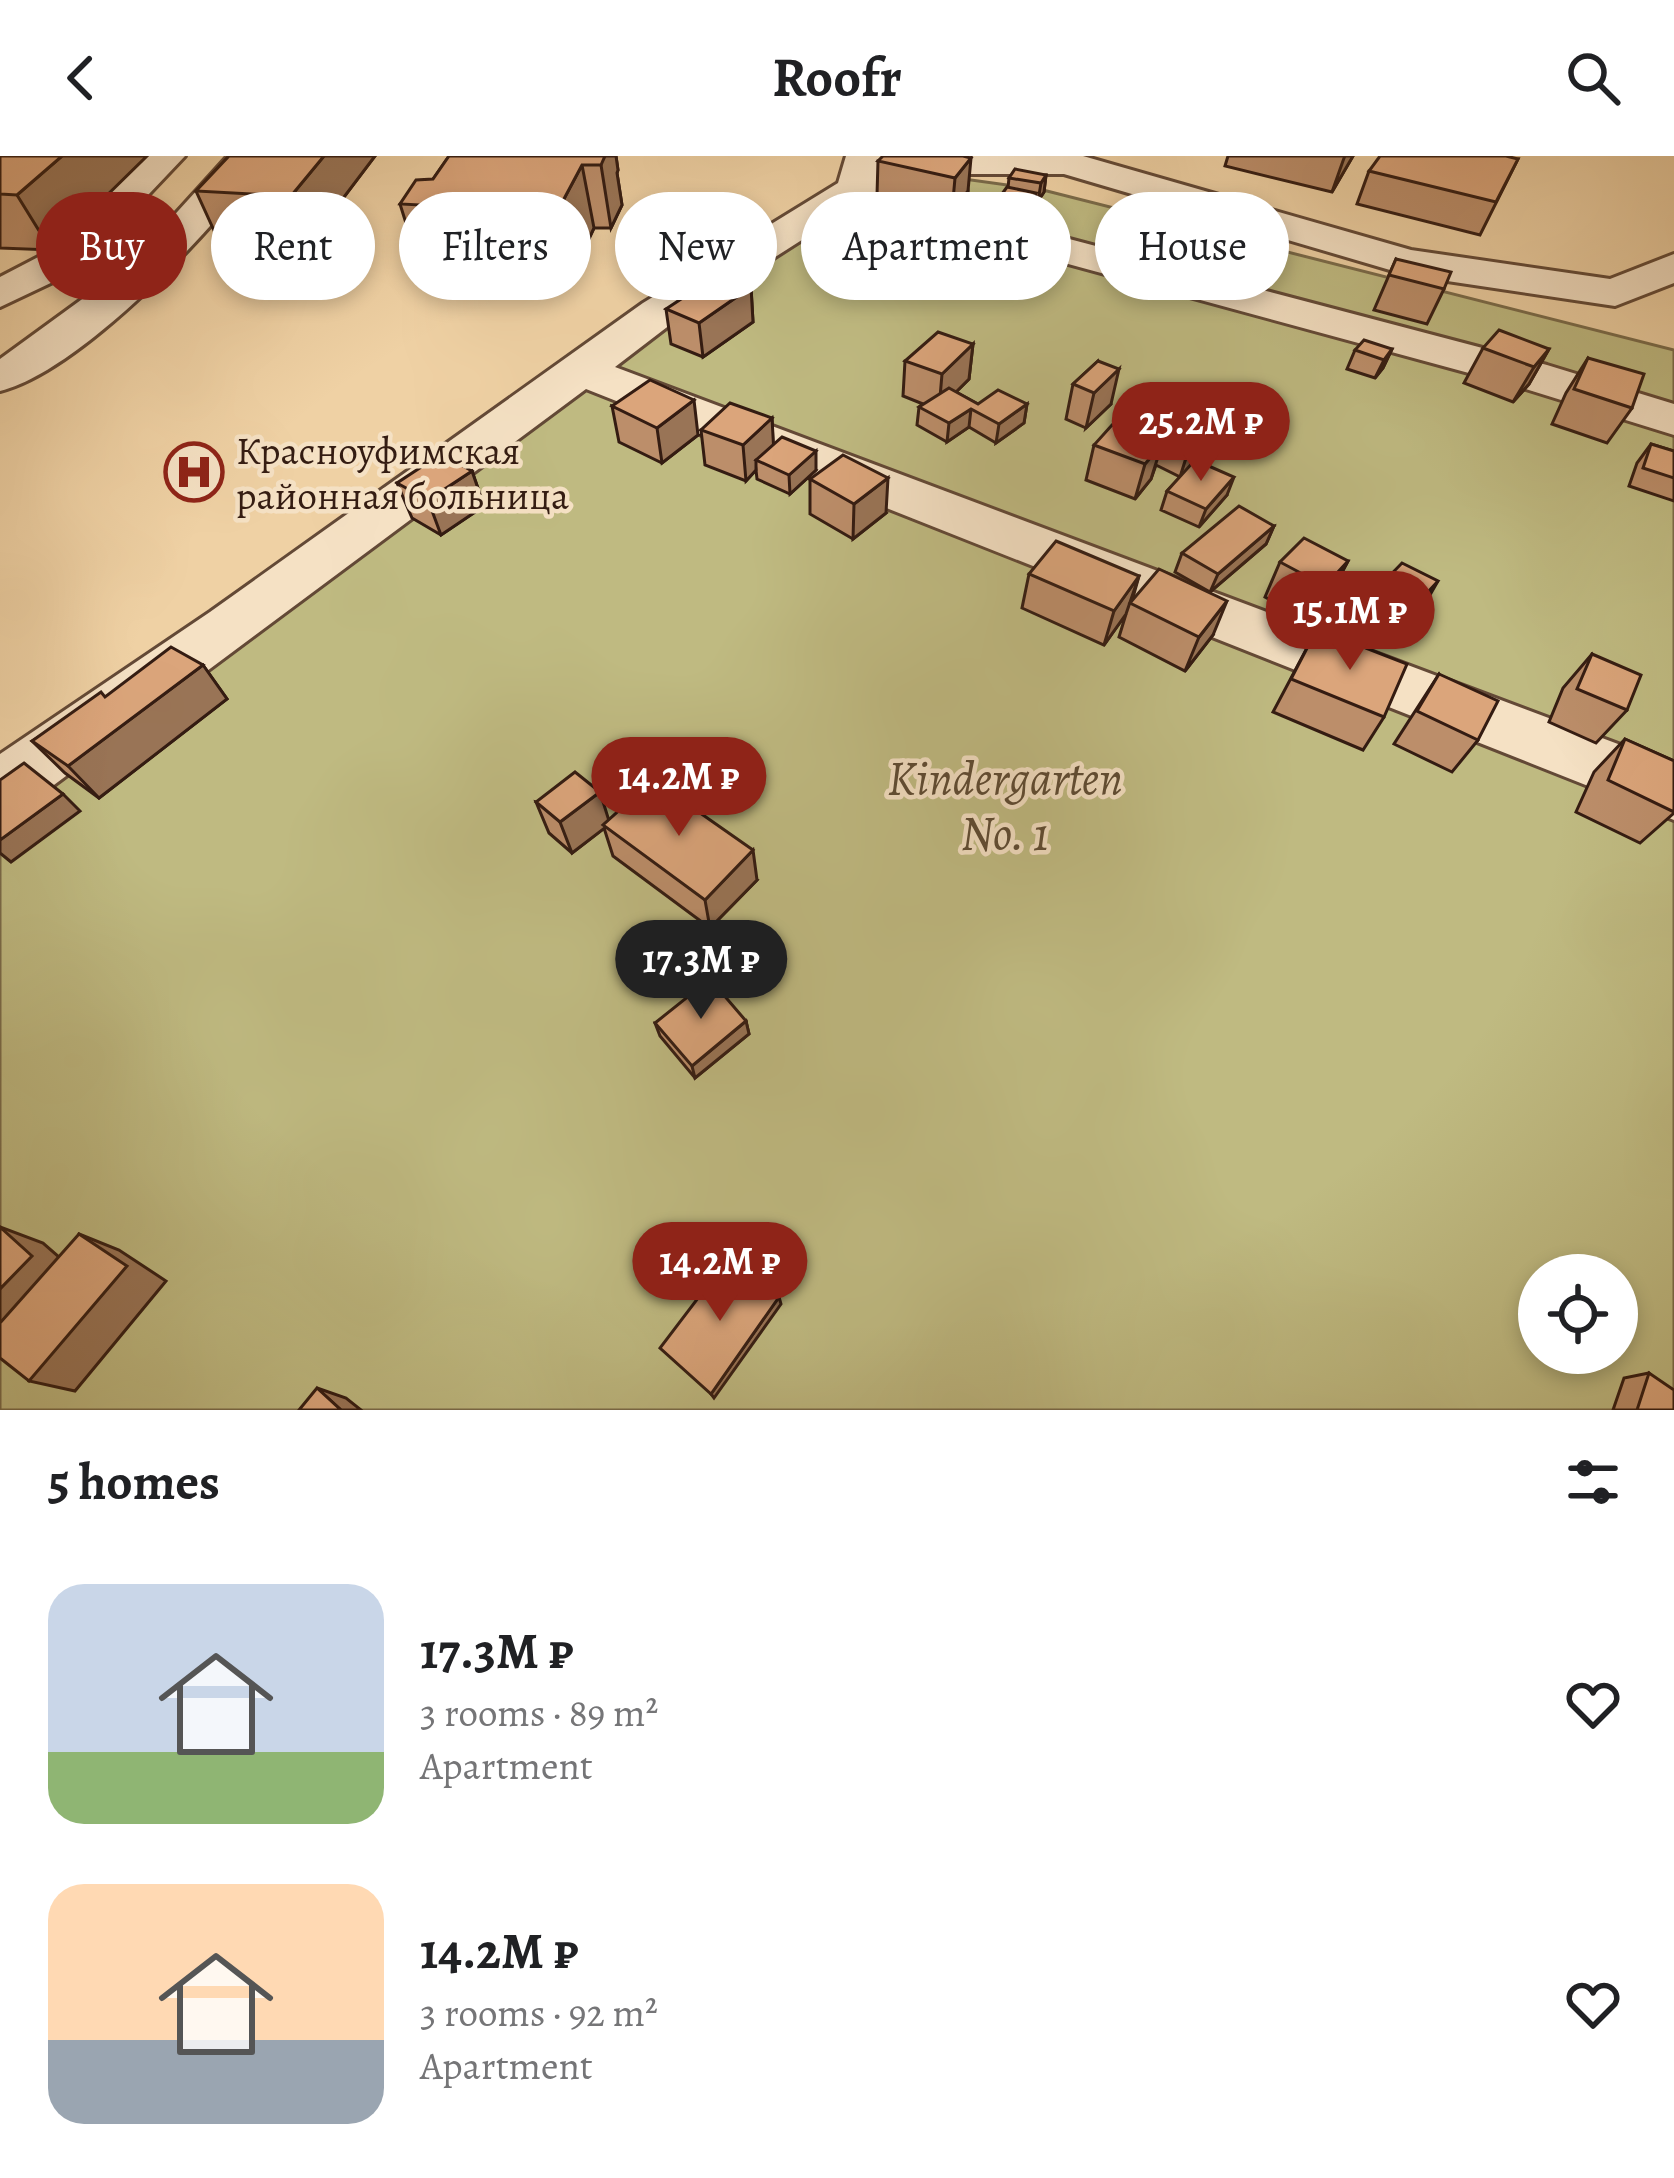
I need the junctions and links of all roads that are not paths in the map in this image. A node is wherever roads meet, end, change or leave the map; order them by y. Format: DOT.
graph roads {
  1 [pos="166,156"];
  2 [pos="248,156"];
  3 [pos="1070,159"];
  4 [pos="847,171"];
  5 [pos="1674,267"];
  6 [pos="0,294"];
  7 [pos="581,370"];
  8 [pos="8,380"];
  9 [pos="1674,421"];
  10 [pos="0,789"];
  11 [pos="1674,793"];
  1 -- 6 [label="street"];
  2 -- 8 [label="street"];
  3 -- 4 [label="street"];
  3 -- 5 [label="street"];
  4 -- 7 [label="street"];
  4 -- 9 [label="street"];
  7 -- 10 [label="street"];
  7 -- 11 [label="street"];
}
